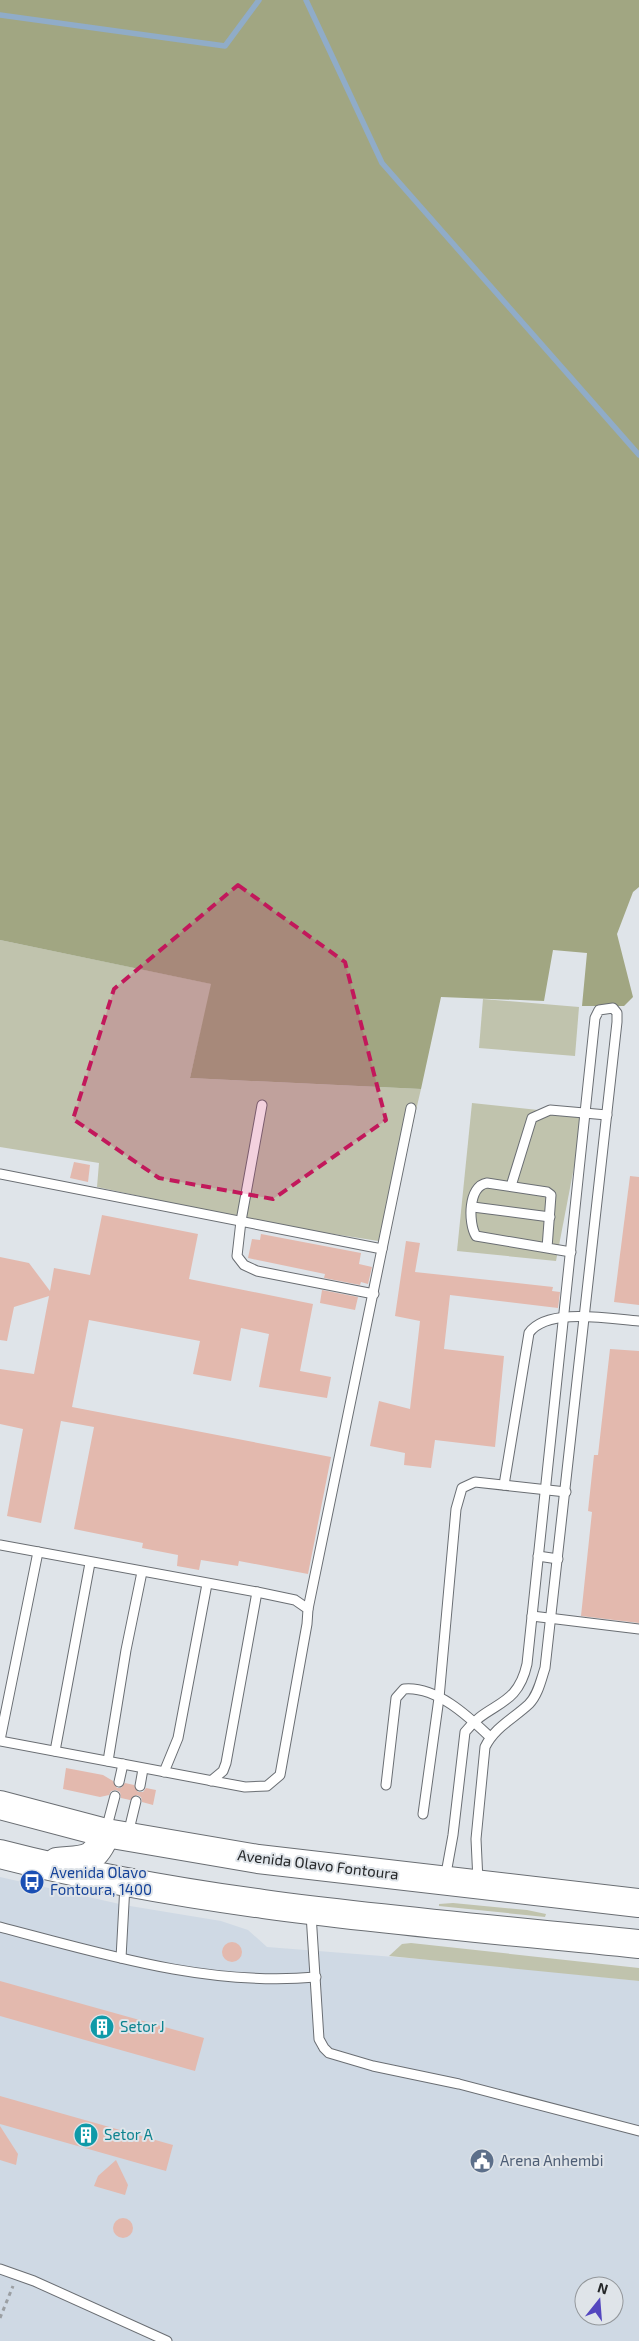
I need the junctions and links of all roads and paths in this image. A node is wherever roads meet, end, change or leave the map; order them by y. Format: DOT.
graph roads {
  1 [pos="262,1105"];
  2 [pos="411,1108"];
  3 [pos="586,1112"];
  4 [pos="607,1115"];
  5 [pos="0,1174"];
  6 [pos="511,1186"];
  7 [pos="472,1207"];
  8 [pos="550,1217"];
  9 [pos="241,1221"];
  10 [pos="547,1248"];
  11 [pos="382,1249"];
  12 [pos="571,1252"];
  13 [pos="374,1294"];
  14 [pos="564,1318"];
  15 [pos="585,1318"];
  16 [pos="639,1321"];
  17 [pos="504,1485"];
  18 [pos="545,1489"];
  19 [pos="566,1492"];
  20 [pos="0,1545"];
  21 [pos="38,1552"];
  22 [pos="538,1556"];
  23 [pos="558,1559"];
  24 [pos="90,1563"];
  25 [pos="142,1572"];
  26 [pos="207,1584"];
  27 [pos="257,1592"];
  28 [pos="308,1609"];
  29 [pos="532,1616"];
  30 [pos="552,1618"];
  31 [pos="639,1629"];
  32 [pos="439,1698"];
  33 [pos="473,1721"];
  34 [pos="490,1737"];
  35 [pos="0,1740"];
  36 [pos="55,1751"];
  37 [pos="108,1761"];
  38 [pos="123,1764"];
  39 [pos="143,1769"];
  40 [pos="164,1772"];
  41 [pos="212,1781"];
  42 [pos="119,1782"];
  43 [pos="386,1785"];
  44 [pos="140,1786"];
  45 [pos="115,1796"];
  46 [pos="136,1801"];
  47 [pos="0,1805"];
  48 [pos="423,1814"];
  49 [pos="116,1834"];
  50 [pos="0,1854"];
  51 [pos="47,1866"];
  52 [pos="125,1882"];
  53 [pos="445,1882"];
  54 [pos="478,1886"];
  55 [pos="639,1903"];
  56 [pos="311,1911"];
  57 [pos="0,1927"];
  58 [pos="639,1944"];
  59 [pos="121,1958"];
  60 [pos="316,1977"];
  61 [pos="639,2131"];
  62 [pos="0,2269"];
  63 [pos="18,2275"];
  64 [pos="0,2318"];
  65 [pos="168,2341"];
  1 -- 9 [label="lane"];
  2 -- 11 [label="lane"];
  3 -- 4 [label="lane"];
  3 -- 4 [label="lane"];
  3 -- 6 [label="lane"];
  3 -- 12 [label="lane"];
  4 -- 15 [label="lane"];
  5 -- 9 [label="lane"];
  6 -- 7 [label="lane"];
  6 -- 8 [label="lane"];
  7 -- 8 [label="lane"];
  7 -- 10 [label="lane"];
  8 -- 10 [label="lane"];
  9 -- 11 [label="lane"];
  9 -- 13 [label="lane"];
  10 -- 12 [label="lane"];
  11 -- 13 [label="lane"];
  12 -- 14 [label="lane"];
  13 -- 28 [label="lane"];
  14 -- 15 [label="lane"];
  14 -- 17 [label="lane"];
  14 -- 18 [label="lane"];
  15 -- 16 [label="lane"];
  15 -- 19 [label="lane"];
  17 -- 18 [label="lane"];
  17 -- 32 [label="lane"];
  18 -- 19 [label="lane"];
  18 -- 22 [label="lane"];
  19 -- 23 [label="lane"];
  20 -- 21 [label="lane"];
  21 -- 24 [label="lane"];
  21 -- 35 [label="lane"];
  22 -- 23 [label="lane"];
  22 -- 29 [label="lane"];
  23 -- 30 [label="lane"];
  24 -- 25 [label="lane"];
  24 -- 36 [label="lane"];
  25 -- 26 [label="lane"];
  25 -- 37 [label="lane"];
  26 -- 27 [label="lane"];
  26 -- 40 [label="lane"];
  27 -- 28 [label="lane"];
  27 -- 41 [label="lane"];
  28 -- 41 [label="lane"];
  29 -- 30 [label="lane"];
  29 -- 33 [label="lane"];
  30 -- 31 [label="lane"];
  30 -- 34 [label="lane"];
  32 -- 33 [label="lane"];
  32 -- 43 [label="lane"];
  32 -- 48 [label="lane"];
  33 -- 34 [label="lane"];
  33 -- 53 [label="lane"];
  34 -- 54 [label="lane"];
  35 -- 36 [label="lane"];
  36 -- 37 [label="lane"];
  37 -- 38 [label="lane"];
  38 -- 39 [label="lane"];
  38 -- 42 [label="lane"];
  39 -- 40 [label="lane"];
  39 -- 44 [label="lane"];
  40 -- 41 [label="lane"];
  45 -- 49 [label="lane"];
  46 -- 49 [label="lane"];
  47 -- 49 [label="main road, Avenida Olavo Fontoura"];
  49 -- 51 [label="main road"];
  49 -- 53 [label="main road, Avenida Olavo Fontoura"];
  50 -- 51 [label="main road"];
  51 -- 52 [label="main road"];
  52 -- 56 [label="main road"];
  52 -- 59 [label="lane"];
  53 -- 54 [label="main road, Avenida Olavo Fontoura"];
  54 -- 55 [label="main road, Avenida Olavo Fontoura"];
  56 -- 58 [label="main road"];
  56 -- 60 [label="lane"];
  57 -- 59 [label="lane"];
  59 -- 60 [label="lane"];
  60 -- 61 [label="lane"];
  62 -- 63 [label="lane"];
  63 -- 64 [label="path"];
  63 -- 65 [label="lane"];
}
